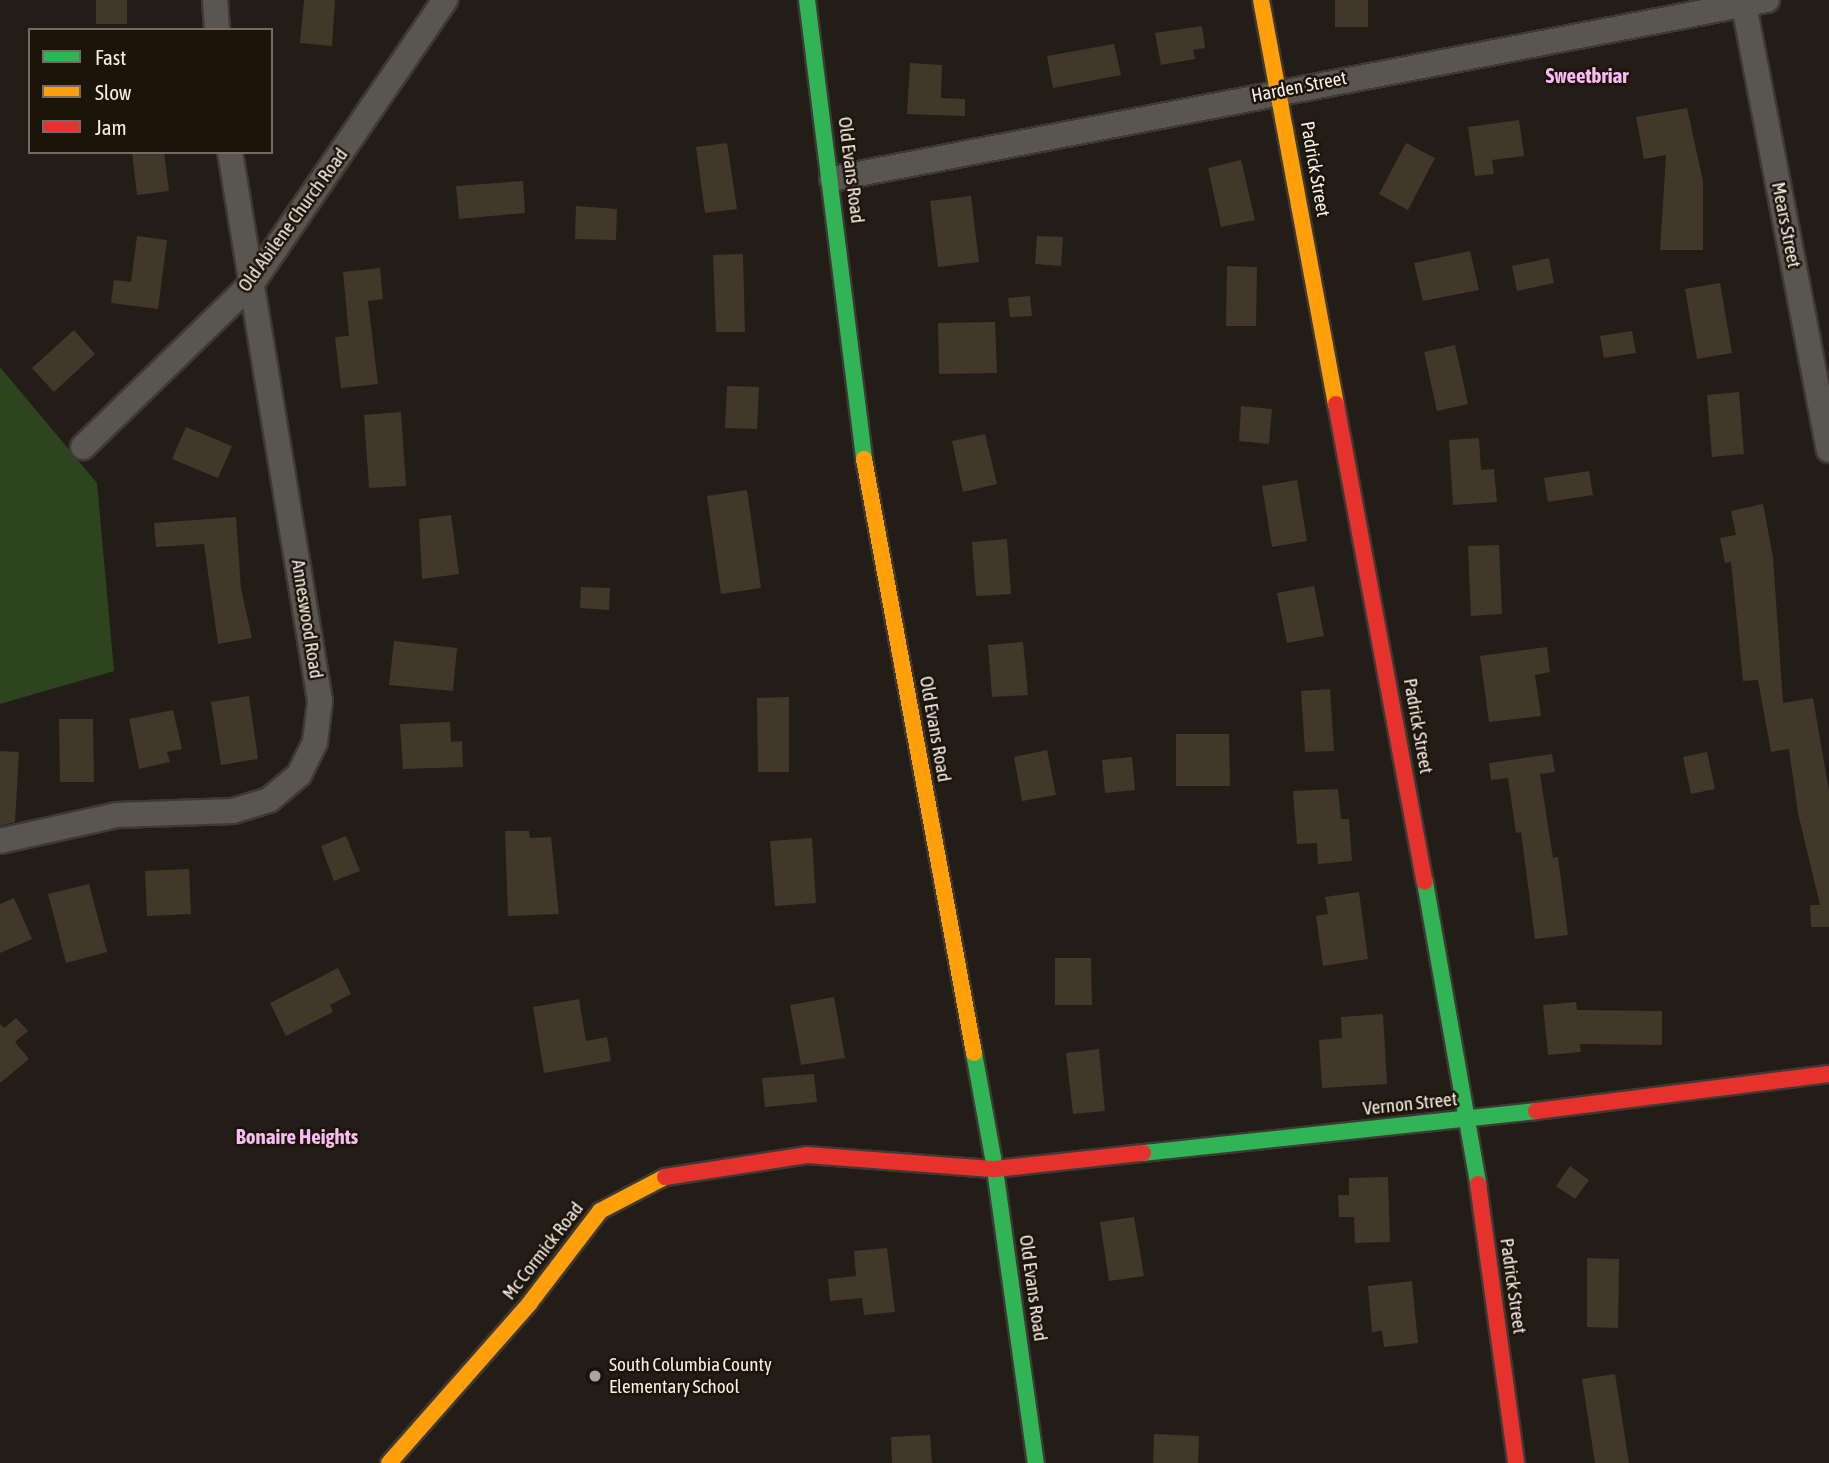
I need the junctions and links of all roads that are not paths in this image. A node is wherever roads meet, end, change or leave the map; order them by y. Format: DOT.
graph roads {
  1 [pos="215,0"];
  2 [pos="445,0"];
  3 [pos="807,0"];
  4 [pos="1261,0"];
  5 [pos="1751,1"];
  6 [pos="217,28"];
  7 [pos="1279,91"];
  8 [pos="230,154"];
  9 [pos="832,179"];
  10 [pos="252,283"];
  11 [pos="83,447"];
  12 [pos="1829,450"];
  13 [pos="0,841"];
  14 [pos="1829,1074"];
  15 [pos="1469,1119"];
  16 [pos="995,1169"];
  17 [pos="389,1463"];
  18 [pos="1036,1463"];
  19 [pos="1516,1463"];
  1 -- 6 [label="street"];
  2 -- 10 [label="street, Old Abilene Church Road"];
  3 -- 9 [label="street, Old Evans Road"];
  4 -- 7 [label="street, Padrick Street"];
  5 -- 7 [label="street, Harden Street"];
  5 -- 12 [label="street, Mears Street"];
  7 -- 9 [label="street, Harden Street"];
  7 -- 15 [label="street, Padrick Street"];
  8 -- 10 [label="street, Anneswood Road"];
  9 -- 16 [label="street, Old Evans Road"];
  10 -- 11 [label="street, Old Abilene Church Road"];
  10 -- 13 [label="street, Anneswood Road"];
  14 -- 15 [label="street, Vernon Street"];
  15 -- 16 [label="street, Vernon Street"];
  15 -- 19 [label="street, Padrick Street"];
  16 -- 17 [label="street, Mc Cormick Road"];
  16 -- 18 [label="street, Old Evans Road"];
}
